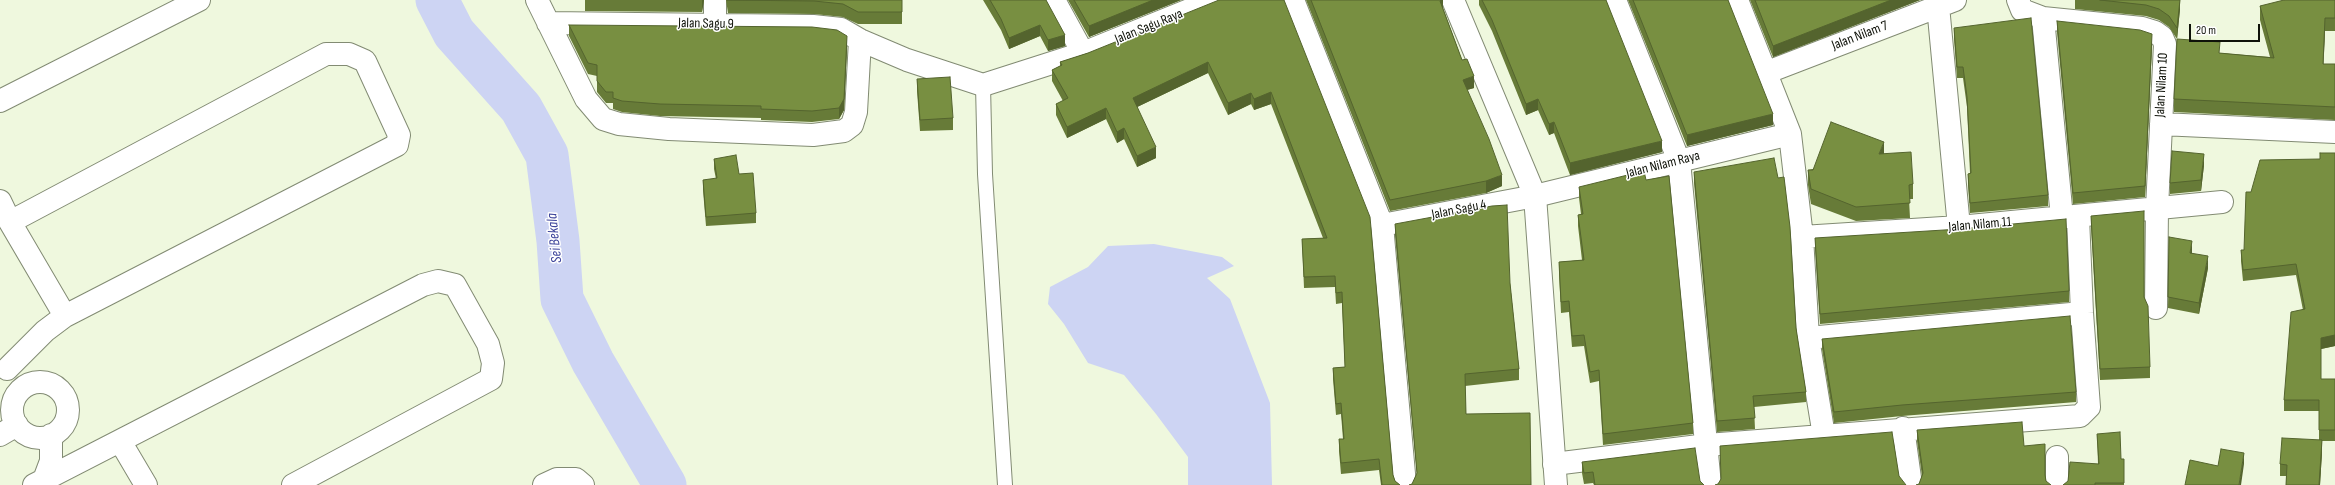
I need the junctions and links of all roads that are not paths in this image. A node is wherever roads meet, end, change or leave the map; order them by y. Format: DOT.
graph roads {
  1 [pos="199,0"];
  2 [pos="537,0"];
  3 [pos="715,0"];
  4 [pos="1054,0"];
  5 [pos="1214,0"];
  6 [pos="1293,0"];
  7 [pos="1453,0"];
  8 [pos="1615,0"];
  9 [pos="1737,0"];
  10 [pos="2018,0"];
  11 [pos="1947,3"];
  12 [pos="1189,5"];
  13 [pos="2043,18"];
  14 [pos="548,23"];
  15 [pos="715,24"];
  16 [pos="860,40"];
  17 [pos="1083,53"];
  18 [pos="1765,73"];
  19 [pos="984,85"];
  20 [pos="0,100"];
  21 [pos="2161,124"];
  22 [pos="2335,132"];
  23 [pos="1790,134"];
  24 [pos="1679,160"];
  25 [pos="1535,196"];
  26 [pos="0,201"];
  27 [pos="2222,202"];
  28 [pos="2157,208"];
  29 [pos="2070,217"];
  30 [pos="10,222"];
  31 [pos="1382,225"];
  32 [pos="1959,227"];
  33 [pos="1802,237"];
  34 [pos="2156,308"];
  35 [pos="2082,313"];
  36 [pos="65,316"];
  37 [pos="1808,338"];
  38 [pos="4,368"];
  39 [pos="24,387"];
  40 [pos="1903,428"];
  41 [pos="8,430"];
  42 [pos="51,435"];
  43 [pos="1824,436"];
  44 [pos="120,441"];
  45 [pos="1707,445"];
  46 [pos="2057,457"];
  47 [pos="1555,475"];
  48 [pos="39,484"];
  49 [pos="146,485"];
  50 [pos="293,485"];
  51 [pos="544,485"];
  52 [pos="583,485"];
  53 [pos="1005,485"];
  54 [pos="1405,485"];
  55 [pos="1710,485"];
  56 [pos="1911,485"];
  57 [pos="2057,485"];
  1 -- 20 [label="street"];
  2 -- 14 [label="street"];
  3 -- 15 [label="street"];
  4 -- 17 [label="street"];
  5 -- 12 [label="street, Jalan Sagu Raya"];
  6 -- 31 [label="street"];
  7 -- 25 [label="street"];
  8 -- 24 [label="street"];
  9 -- 18 [label="street"];
  10 -- 13 [label="street"];
  11 -- 18 [label="street, Jalan Nilam 7"];
  11 -- 32 [label="street"];
  12 -- 17 [label="street, Jalan Sagu Raya"];
  13 -- 21 [label="street, Jalan Nilam 10"];
  13 -- 29 [label="street"];
  14 -- 15 [label="street, Jalan Sagu 9"];
  14 -- 16 [label="street"];
  15 -- 16 [label="street, Jalan Sagu 9"];
  16 -- 19 [label="street, Jalan Sagu 9"];
  17 -- 19 [label="street, Jalan Sagu Raya"];
  18 -- 23 [label="street"];
  19 -- 53 [label="lane"];
  21 -- 22 [label="street"];
  21 -- 28 [label="street, Jalan Nilam 10"];
  23 -- 24 [label="street, Jalan Nilam Raya"];
  23 -- 33 [label="street"];
  24 -- 25 [label="street, Jalan Nilam Raya"];
  24 -- 45 [label="street"];
  25 -- 31 [label="street, Jalan Sagu 4"];
  25 -- 47 [label="street"];
  26 -- 30 [label="street"];
  27 -- 28 [label="street, Jalan Nilam 11"];
  28 -- 29 [label="street, Jalan Nilam 11"];
  28 -- 34 [label="street, Jalan Nilam 10"];
  29 -- 32 [label="street, Jalan Nilam 11"];
  29 -- 35 [label="street"];
  30 -- 36 [label="street"];
  30 -- 36 [label="street"];
  31 -- 54 [label="street"];
  32 -- 33 [label="street, Jalan Nilam 11"];
  33 -- 37 [label="street"];
  35 -- 37 [label="street"];
  35 -- 40 [label="street"];
  36 -- 38 [label="street"];
  37 -- 43 [label="street"];
  38 -- 39 [label="street"];
  39 -- 41 [label="street"];
  39 -- 42 [label="street"];
  40 -- 43 [label="street"];
  40 -- 56 [label="street"];
  41 -- 42 [label="street"];
  42 -- 48 [label="street"];
  43 -- 45 [label="street"];
  44 -- 48 [label="street"];
  44 -- 49 [label="street"];
  44 -- 50 [label="street"];
  45 -- 47 [label="street"];
  45 -- 55 [label="street"];
  46 -- 57 [label="street"];
  51 -- 52 [label="street"];
}
